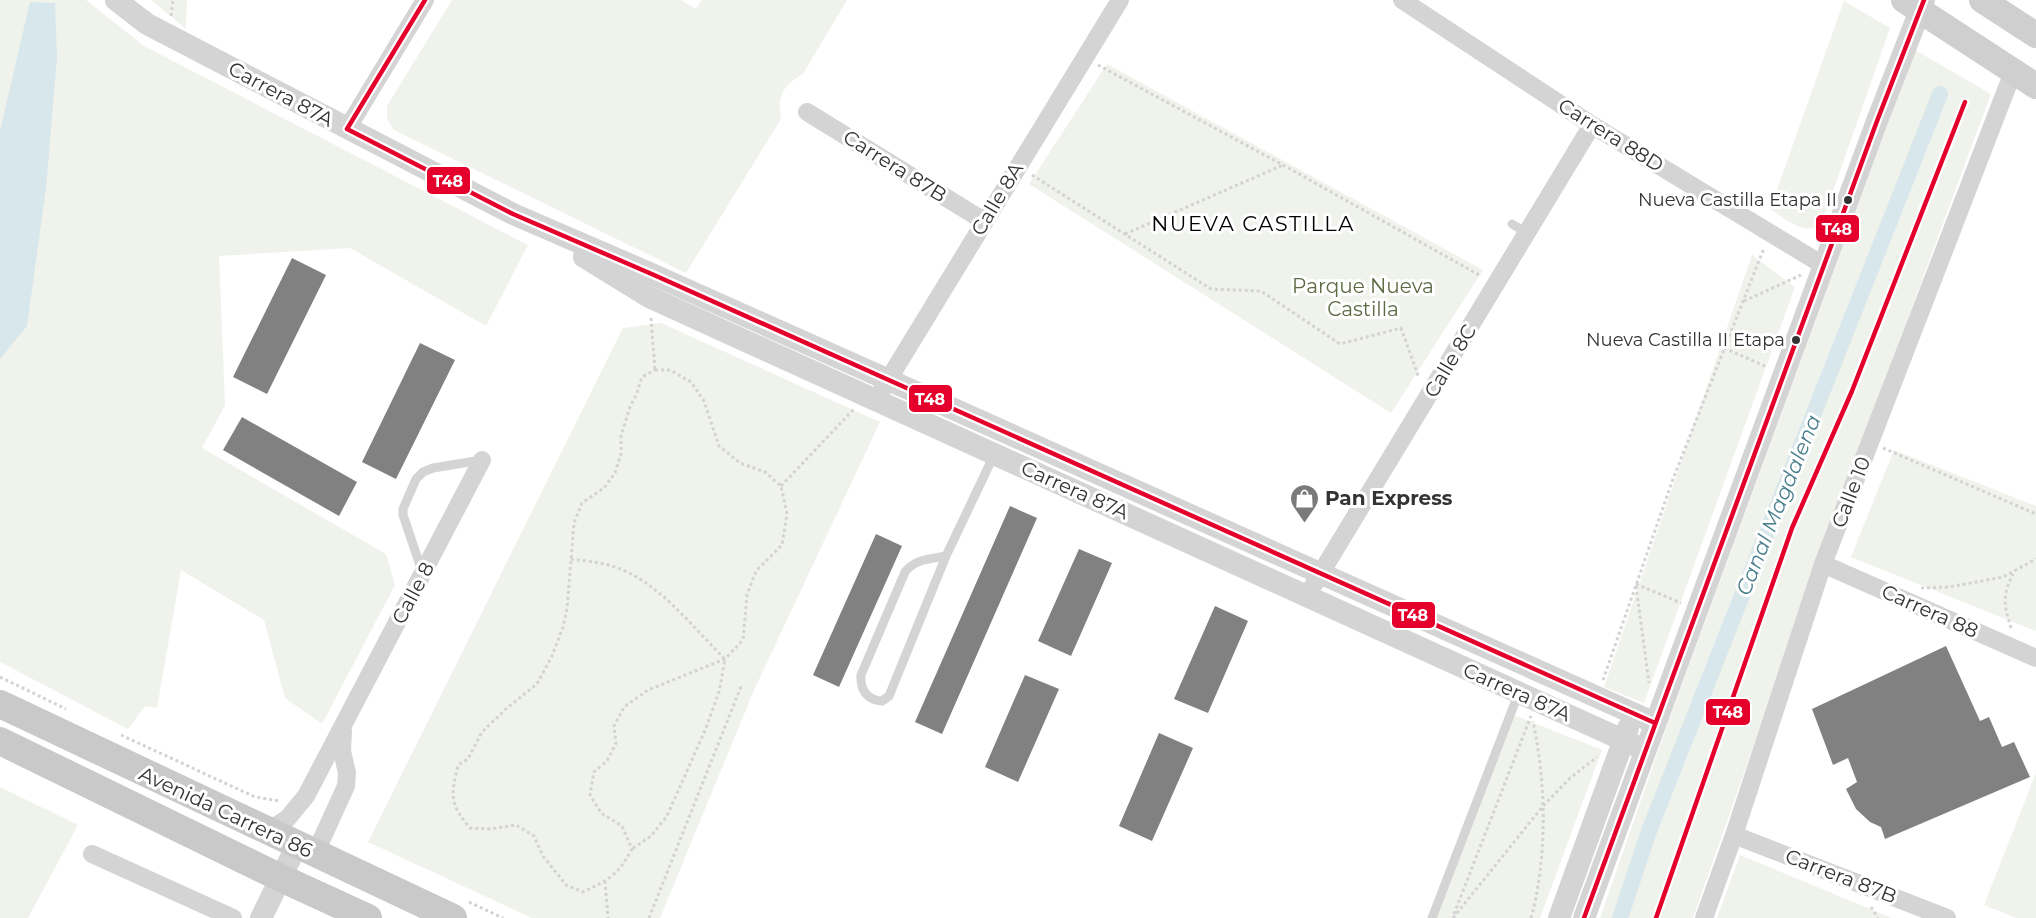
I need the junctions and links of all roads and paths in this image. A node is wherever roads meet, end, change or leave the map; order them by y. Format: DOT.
graph roads {
  1 [pos="117,0"];
  2 [pos="425,0"];
  3 [pos="1120,0"];
  4 [pos="1402,0"];
  5 [pos="1916,3"];
  6 [pos="1997,4"];
  7 [pos="2036,35"];
  8 [pos="1084,57"];
  9 [pos="2013,72"];
  10 [pos="2036,86"];
  11 [pos="1965,102"];
  12 [pos="807,112"];
  13 [pos="1592,125"];
  14 [pos="346,129"];
  15 [pos="1283,165"];
  16 [pos="1018,166"];
  17 [pos="513,214"];
  18 [pos="984,221"];
  19 [pos="1770,232"];
  20 [pos="1125,234"];
  21 [pos="1823,265"];
  22 [pos="1496,284"];
  23 [pos="649,297"];
  24 [pos="1743,302"];
  25 [pos="1724,348"];
  26 [pos="655,370"];
  27 [pos="1783,374"];
  28 [pos="888,380"];
  29 [pos="872,398"];
  30 [pos="1427,399"];
  31 [pos="1870,443"];
  32 [pos="995,454"];
  33 [pos="482,460"];
  34 [pos="781,486"];
  35 [pos="2036,514"];
  36 [pos="946,556"];
  37 [pos="570,559"];
  38 [pos="2036,559"];
  39 [pos="1823,564"];
  40 [pos="2014,573"];
  41 [pos="423,574"];
  42 [pos="1321,574"];
  43 [pos="1636,584"];
  44 [pos="1919,588"];
  45 [pos="1307,596"];
  46 [pos="1696,610"];
  47 [pos="2018,650"];
  48 [pos="2036,658"];
  49 [pos="725,659"];
  50 [pos="0,677"];
  51 [pos="742,684"];
  52 [pos="1650,688"];
  53 [pos="1597,697"];
  54 [pos="1529,703"];
  55 [pos="0,704"];
  56 [pos="1633,713"];
  57 [pos="75,714"];
  58 [pos="1655,723"];
  59 [pos="344,726"];
  60 [pos="117,733"];
  61 [pos="1623,740"];
  62 [pos="0,741"];
  63 [pos="1645,750"];
  64 [pos="1543,806"];
  65 [pos="296,809"];
  66 [pos="267,831"];
  67 [pos="1734,835"];
  68 [pos="633,849"];
  69 [pos="309,851"];
  70 [pos="92,854"];
  71 [pos="281,878"];
  72 [pos="605,881"];
  73 [pos="1869,904"];
  74 [pos="458,909"];
  75 [pos="233,918"];
  76 [pos="261,918"];
  77 [pos="368,918"];
  78 [pos="503,918"];
  79 [pos="608,918"];
  80 [pos="649,918"];
  81 [pos="1432,918"];
  82 [pos="1453,918"];
  83 [pos="1531,918"];
  84 [pos="1559,918"];
  85 [pos="1584,918"];
  86 [pos="1656,918"];
  87 [pos="1704,918"];
  88 [pos="1878,918"];
  89 [pos="1947,918"];
  1 -- 14 [label="street, Carrera 87A"];
  2 -- 14 [label="street"];
  3 -- 8 [label="street, Calle 8A"];
  4 -- 13 [label="street, Carrera 88D"];
  5 -- 9 [label="main road"];
  5 -- 21 [label="street"];
  6 -- 7 [label="main road"];
  8 -- 15 [label="path"];
  8 -- 16 [label="street, Calle 8A"];
  9 -- 10 [label="main road"];
  9 -- 31 [label="street, Calle 10"];
  11 -- 86 [label="path, Calle 10"];
  12 -- 18 [label="street, Carrera 87B"];
  13 -- 19 [label="street, Carrera 88D"];
  13 -- 22 [label="street, Calle 8C"];
  14 -- 17 [label="street, Carrera 87A"];
  15 -- 20 [label="path"];
  15 -- 22 [label="path"];
  16 -- 18 [label="street, Calle 8A"];
  16 -- 20 [label="path"];
  17 -- 23 [label="street, Carrera 87A"];
  17 -- 28 [label="street, Carrera 87A"];
  18 -- 28 [label="street, Calle 8A"];
  19 -- 21 [label="street, Carrera 88D"];
  19 -- 24 [label="path"];
  20 -- 30 [label="path"];
  21 -- 24 [label="path"];
  21 -- 27 [label="street"];
  22 -- 30 [label="street, Calle 8C"];
  23 -- 26 [label="path"];
  23 -- 29 [label="street, Carrera 87A"];
  24 -- 25 [label="path"];
  25 -- 27 [label="path"];
  25 -- 43 [label="path"];
  26 -- 34 [label="path"];
  26 -- 37 [label="path"];
  27 -- 46 [label="street"];
  28 -- 29 [label="street, Calle 8A"];
  28 -- 42 [label="street, Carrera 87A"];
  29 -- 32 [label="street, Carrera 87A"];
  29 -- 34 [label="path"];
  30 -- 42 [label="street, Calle 8C"];
  31 -- 35 [label="path"];
  31 -- 39 [label="street, Calle 10"];
  32 -- 36 [label="lane"];
  32 -- 45 [label="street, Carrera 87A"];
  33 -- 41 [label="street, Calle 8"];
  33 -- 41 [label="lane"];
  34 -- 49 [label="path"];
  36 -- 36 [label="lane"];
  37 -- 49 [label="path"];
  37 -- 72 [label="path"];
  38 -- 40 [label="path"];
  39 -- 47 [label="street, Carrera 88"];
  39 -- 67 [label="street, Calle 10"];
  40 -- 44 [label="path"];
  40 -- 47 [label="path"];
  41 -- 59 [label="street, Calle 8"];
  42 -- 45 [label="street, Calle 8C"];
  42 -- 53 [label="street, Carrera 87A"];
  43 -- 46 [label="path"];
  43 -- 52 [label="path"];
  43 -- 53 [label="path"];
  45 -- 54 [label="street, Carrera 87A"];
  46 -- 58 [label="street"];
  47 -- 48 [label="street, Carrera 88"];
  49 -- 68 [label="path"];
  49 -- 68 [label="path"];
  50 -- 57 [label="path"];
  51 -- 80 [label="path"];
  53 -- 56 [label="street, Carrera 87A"];
  54 -- 61 [label="street, Carrera 87A"];
  54 -- 64 [label="path"];
  54 -- 81 [label="lane"];
  54 -- 82 [label="path"];
  55 -- 66 [label="main road, Avenida Carrera 86"];
  56 -- 58 [label="street, Carrera 87A"];
  56 -- 61 [label="street"];
  58 -- 63 [label="street"];
  59 -- 65 [label="street, Calle 8"];
  59 -- 69 [label="street, Calle 8"];
  60 -- 65 [label="path"];
  61 -- 63 [label="street, Carrera 87A"];
  61 -- 64 [label="path"];
  61 -- 84 [label="street"];
  62 -- 71 [label="main road, Avenida Carrera 86"];
  63 -- 85 [label="street"];
  64 -- 82 [label="path"];
  64 -- 83 [label="path"];
  65 -- 66 [label="street, Calle 8"];
  66 -- 69 [label="main road, Avenida Carrera 86"];
  67 -- 87 [label="street, Calle 10"];
  67 -- 89 [label="street, Carrera 87B"];
  68 -- 72 [label="path"];
  69 -- 71 [label="street"];
  69 -- 74 [label="main road, Avenida Carrera 86"];
  70 -- 75 [label="street"];
  71 -- 76 [label="street"];
  71 -- 77 [label="main road, Avenida Carrera 86"];
  72 -- 79 [label="path"];
  73 -- 88 [label="path"];
  74 -- 78 [label="path"];
}
